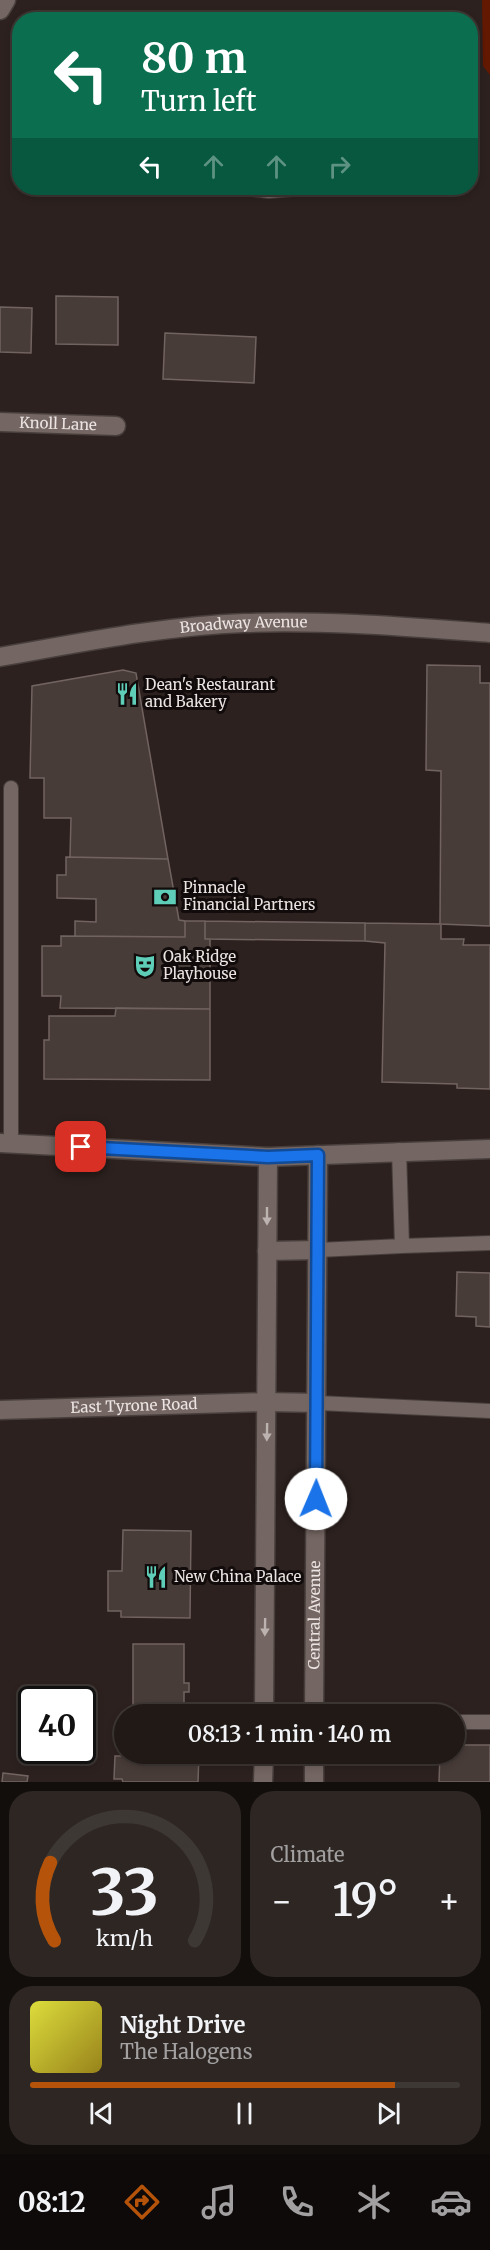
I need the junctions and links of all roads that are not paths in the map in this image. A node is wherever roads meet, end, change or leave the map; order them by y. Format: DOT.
graph roads {
  1 [pos="6,0"];
  2 [pos="0,10"];
  3 [pos="0,422"];
  4 [pos="116,426"];
  5 [pos="490,633"];
  6 [pos="0,657"];
  7 [pos="11,788"];
  8 [pos="6,1143"];
  9 [pos="490,1149"];
  10 [pos="399,1150"];
  11 [pos="318,1155"];
  12 [pos="268,1157"];
  13 [pos="490,1243"];
  14 [pos="402,1246"];
  15 [pos="318,1250"];
  16 [pos="267,1251"];
  17 [pos="267,1402"];
  18 [pos="318,1403"];
  19 [pos="0,1410"];
  20 [pos="490,1412"];
  21 [pos="264,1704"];
  22 [pos="314,1704"];
  23 [pos="465,1722"];
  24 [pos="490,1722"];
  25 [pos="264,1764"];
  26 [pos="314,1764"];
  27 [pos="263,1782"];
  28 [pos="314,1782"];
  1 -- 2 [label="street"];
  3 -- 4 [label="street, Knoll Lane"];
  5 -- 6 [label="street, Broadway Avenue"];
  7 -- 8 [label="lane"];
  8 -- 12 [label="street"];
  9 -- 10 [label="street"];
  10 -- 11 [label="street"];
  10 -- 14 [label="lane"];
  11 -- 12 [label="street"];
  11 -- 15 [label="street, Central Avenue"];
  12 -- 16 [label="street, one-way"];
  13 -- 14 [label="lane"];
  14 -- 15 [label="lane"];
  15 -- 16 [label="street"];
  15 -- 18 [label="street, Central Avenue"];
  16 -- 17 [label="street"];
  17 -- 18 [label="street, East Tyrone Road"];
  17 -- 19 [label="street, East Tyrone Road"];
  17 -- 21 [label="street, one-way"];
  18 -- 20 [label="lane"];
  18 -- 22 [label="street, Central Avenue"];
  23 -- 24 [label="lane"];
  25 -- 27 [label="street"];
  26 -- 28 [label="street"];
}
